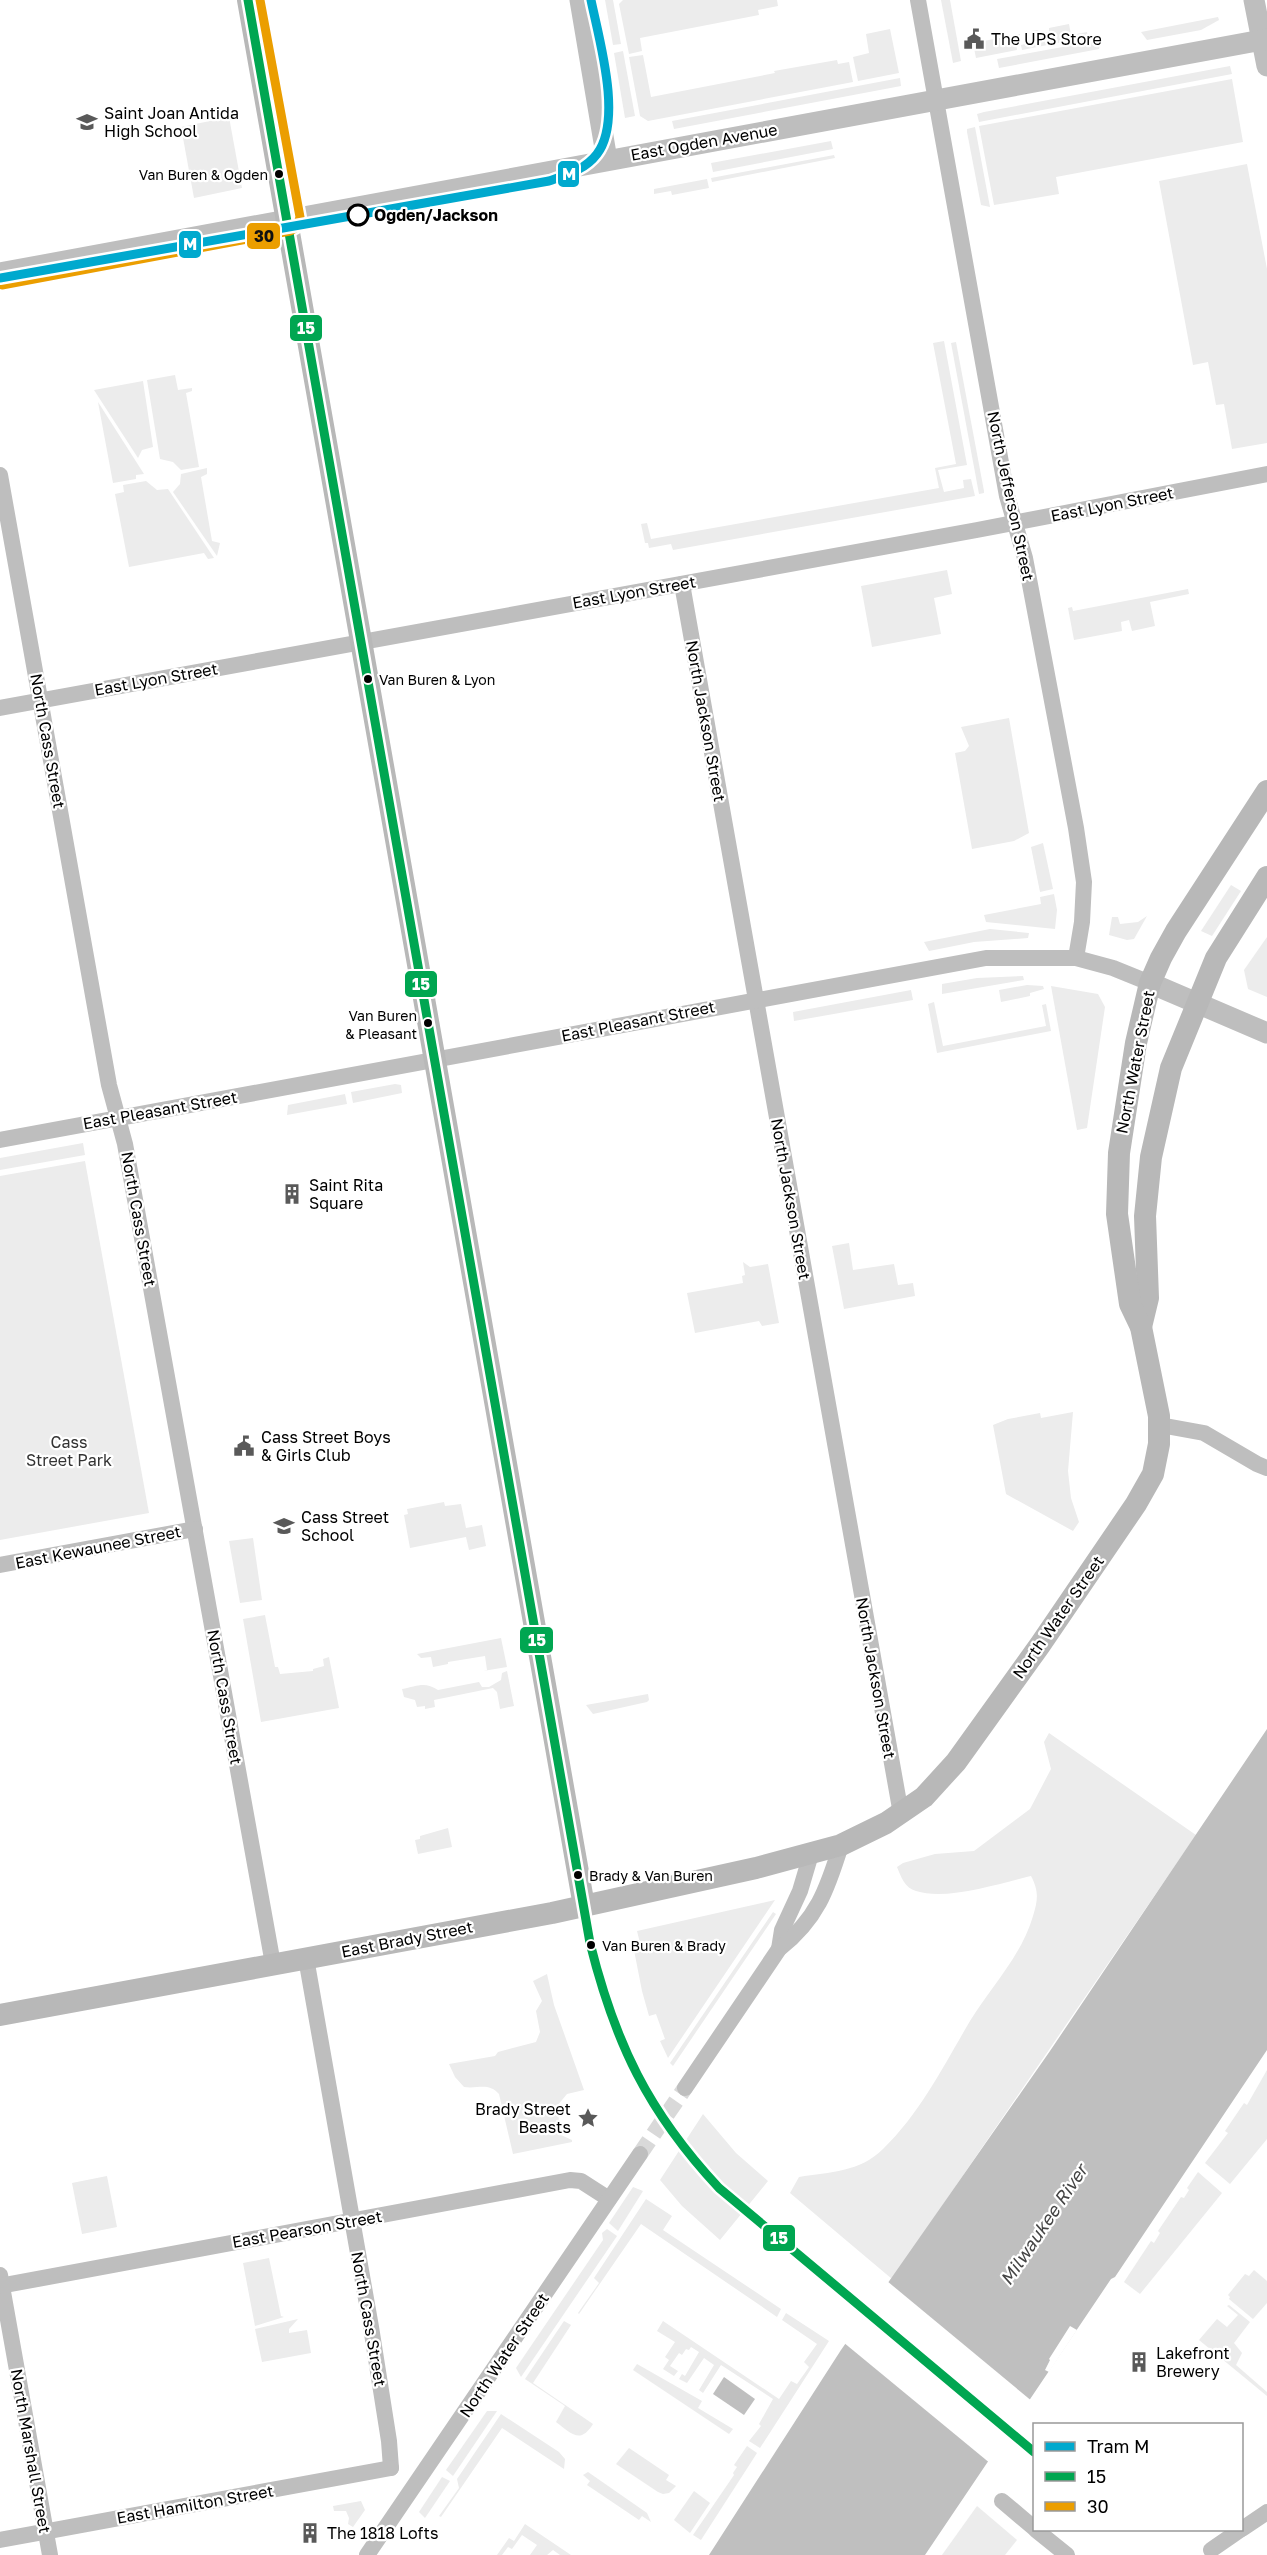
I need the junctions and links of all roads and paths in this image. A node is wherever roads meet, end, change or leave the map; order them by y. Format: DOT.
graph roads {
  1 [pos="248,0"];
  2 [pos="580,0"];
  3 [pos="918,0"];
  4 [pos="1254,0"];
  5 [pos="1265,39"];
  6 [pos="1267,66"];
  7 [pos="936,99"];
  8 [pos="607,160"];
  9 [pos="288,219"];
  10 [pos="0,273"];
  11 [pos="1267,474"];
  12 [pos="0,475"];
  13 [pos="1014,522"];
  14 [pos="682,584"];
  15 [pos="361,641"];
  16 [pos="41,700"];
  17 [pos="0,708"];
  18 [pos="1267,791"];
  19 [pos="1267,877"];
  20 [pos="1076,958"];
  21 [pos="1150,983"];
  22 [pos="755,999"];
  23 [pos="1197,1002"];
  24 [pos="1267,1033"];
  25 [pos="436,1059"];
  26 [pos="118,1118"];
  27 [pos="0,1140"];
  28 [pos="1141,1327"];
  29 [pos="1160,1425"];
  30 [pos="1267,1468"];
  31 [pos="195,1529"];
  32 [pos="0,1565"];
  33 [pos="901,1814"];
  34 [pos="841,1845"];
  35 [pos="811,1854"];
  36 [pos="584,1906"];
  37 [pos="780,1949"];
  38 [pos="306,1958"];
  39 [pos="273,1964"];
  40 [pos="0,2015"];
  41 [pos="685,2088"];
  42 [pos="640,2154"];
  43 [pos="609,2199"];
  44 [pos="352,2221"];
  45 [pos="1,2282"];
  46 [pos="391,2468"];
  47 [pos="413,2487"];
  48 [pos="1002,2501"];
  49 [pos="1267,2512"];
  50 [pos="1033,2527"];
  51 [pos="1243,2528"];
  52 [pos="1037,2531"];
  53 [pos="1238,2531"];
  54 [pos="46,2532"];
  55 [pos="0,2540"];
  56 [pos="1211,2550"];
  57 [pos="50,2555"];
  58 [pos="368,2555"];
  59 [pos="1067,2555"];
  1 -- 9 [label="main road"];
  2 -- 8 [label="street"];
  3 -- 7 [label="street, North Jefferson Street"];
  4 -- 5 [label="street"];
  5 -- 6 [label="street"];
  5 -- 7 [label="street, East Ogden Avenue"];
  7 -- 8 [label="street, East Ogden Avenue"];
  7 -- 13 [label="street, North Jefferson Street"];
  8 -- 9 [label="street, East Ogden Avenue"];
  9 -- 10 [label="street, East Ogden Avenue"];
  9 -- 15 [label="main road"];
  11 -- 13 [label="street, East Lyon Street"];
  12 -- 16 [label="street, North Cass Street"];
  13 -- 14 [label="street, East Lyon Street"];
  13 -- 20 [label="street, North Jefferson Street"];
  14 -- 15 [label="street, East Lyon Street"];
  14 -- 22 [label="street, North Jackson Street"];
  15 -- 16 [label="street, East Lyon Street"];
  15 -- 25 [label="main road"];
  16 -- 17 [label="street, East Lyon Street"];
  16 -- 26 [label="street, North Cass Street"];
  18 -- 21 [label="main road, North Water Street"];
  19 -- 23 [label="main road, North Water Street"];
  20 -- 21 [label="street, East Pleasant Street"];
  20 -- 22 [label="street, East Pleasant Street"];
  21 -- 23 [label="street, East Pleasant Street"];
  21 -- 28 [label="main road, North Water Street"];
  22 -- 25 [label="street, East Pleasant Street"];
  22 -- 33 [label="street, North Jackson Street"];
  23 -- 24 [label="street, East Pleasant Street"];
  23 -- 28 [label="main road, North Water Street"];
  25 -- 26 [label="street, East Pleasant Street"];
  25 -- 36 [label="main road"];
  26 -- 27 [label="street, East Pleasant Street"];
  26 -- 31 [label="street, North Cass Street"];
  28 -- 29 [label="main road, North Water Street"];
  29 -- 30 [label="street"];
  29 -- 33 [label="main road, North Water Street"];
  31 -- 32 [label="street, East Kewaunee Street"];
  31 -- 39 [label="street, North Cass Street"];
  33 -- 34 [label="main road, North Water Street"];
  34 -- 35 [label="main road, North Water Street"];
  34 -- 37 [label="street"];
  35 -- 36 [label="main road, East Brady Street"];
  35 -- 37 [label="street"];
  36 -- 38 [label="main road, East Brady Street"];
  37 -- 41 [label="street"];
  38 -- 39 [label="main road, East Brady Street"];
  38 -- 44 [label="street, North Cass Street"];
  39 -- 40 [label="main road, East Brady Street"];
  42 -- 43 [label="street, North Water Street"];
  43 -- 44 [label="street, East Pearson Street"];
  43 -- 47 [label="street, North Water Street"];
  44 -- 45 [label="street, East Pearson Street"];
  44 -- 46 [label="street, North Cass Street"];
  45 -- 54 [label="street, North Marshall Street"];
  46 -- 47 [label="street"];
  46 -- 54 [label="street, East Hamilton Street"];
  47 -- 58 [label="street, North Water Street"];
  48 -- 50 [label="street"];
  49 -- 51 [label="street"];
  52 -- 59 [label="street"];
  53 -- 56 [label="street"];
  54 -- 55 [label="street, East Hamilton Street"];
  54 -- 57 [label="street, North Marshall Street"];
}
